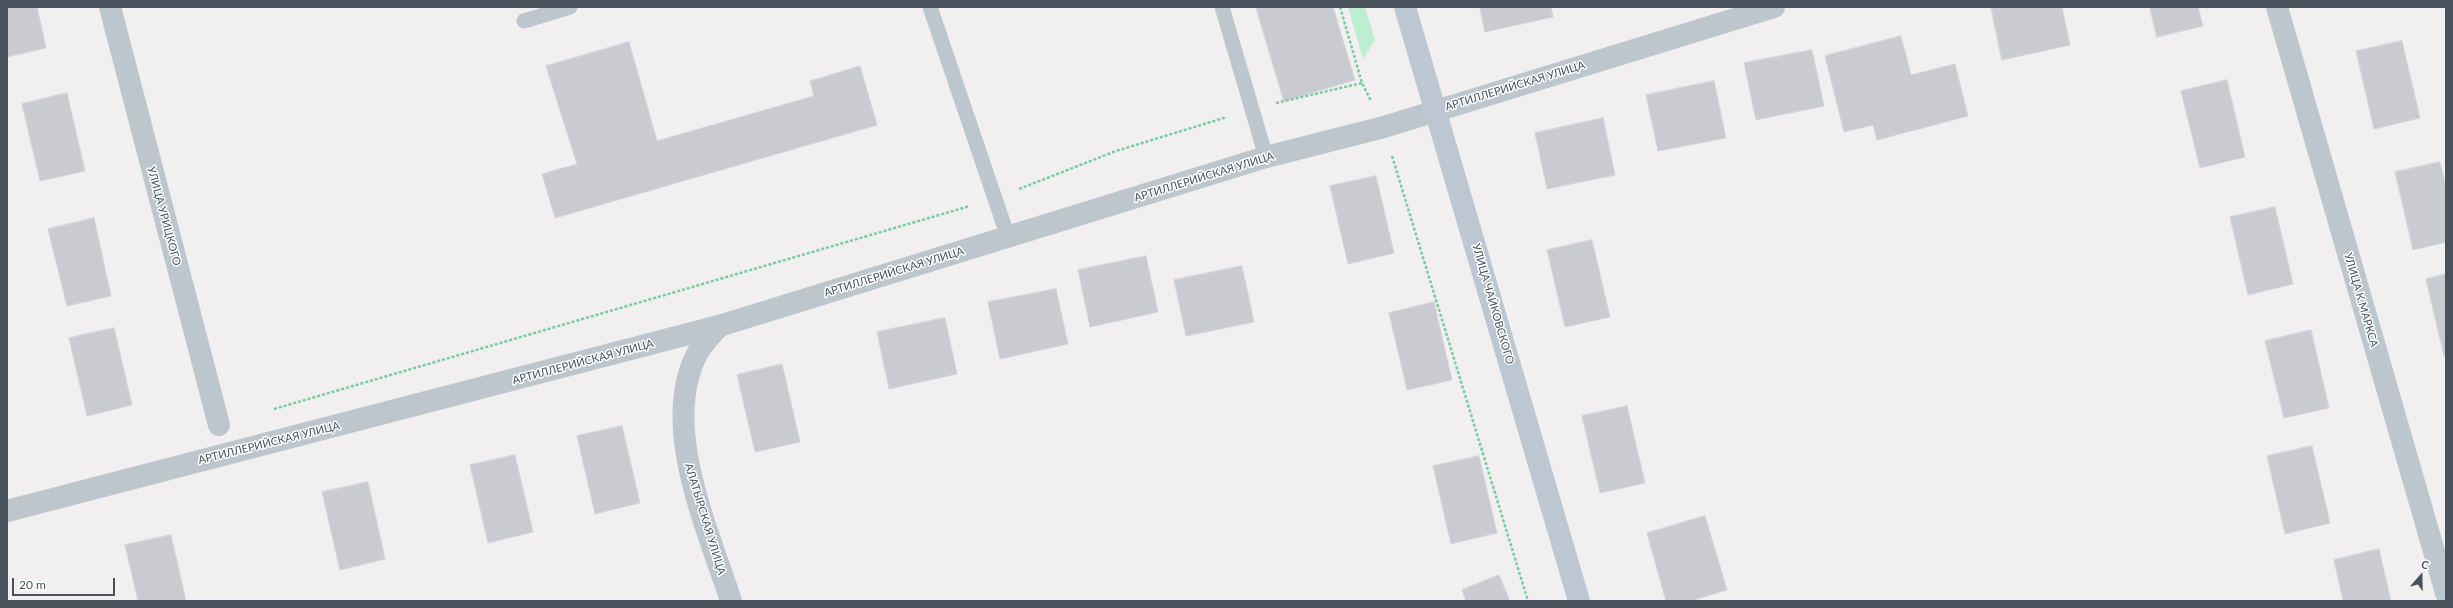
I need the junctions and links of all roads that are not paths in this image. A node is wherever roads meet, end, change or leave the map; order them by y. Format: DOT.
graph roads {
  1 [pos="110,7"];
  2 [pos="570,7"];
  3 [pos="930,7"];
  4 [pos="1222,7"];
  5 [pos="1406,7"];
  6 [pos="1774,7"];
  7 [pos="2277,7"];
  8 [pos="524,21"];
  9 [pos="1436,110"];
  10 [pos="1266,157"];
  11 [pos="1008,237"];
  12 [pos="719,326"];
  13 [pos="219,425"];
  14 [pos="7,511"];
  15 [pos="2446,593"];
  16 [pos="731,601"];
  17 [pos="1579,601"];
  1 -- 13 [label="street, УЛИЦА УРИЦКОГО"];
  2 -- 8 [label="lane"];
  3 -- 11 [label="lane"];
  4 -- 10 [label="lane"];
  5 -- 9 [label="street, УЛИЦА ЧАЙКОВСКОГО"];
  6 -- 9 [label="street, АРТИЛЛЕРИЙСКАЯ УЛИЦА"];
  7 -- 15 [label="street, УЛИЦА К.МАРКСА"];
  9 -- 10 [label="street, АРТИЛЛЕРИЙСКАЯ УЛИЦА"];
  9 -- 17 [label="street, УЛИЦА ЧАЙКОВСКОГО"];
  10 -- 11 [label="street, АРТИЛЛЕРИЙСКАЯ УЛИЦА"];
  11 -- 12 [label="street, АРТИЛЛЕРИЙСКАЯ УЛИЦА"];
  12 -- 14 [label="street, АРТИЛЛЕРИЙСКАЯ УЛИЦА"];
  12 -- 16 [label="street, АЛАТЫРСКАЯ УЛИЦА"];
}
